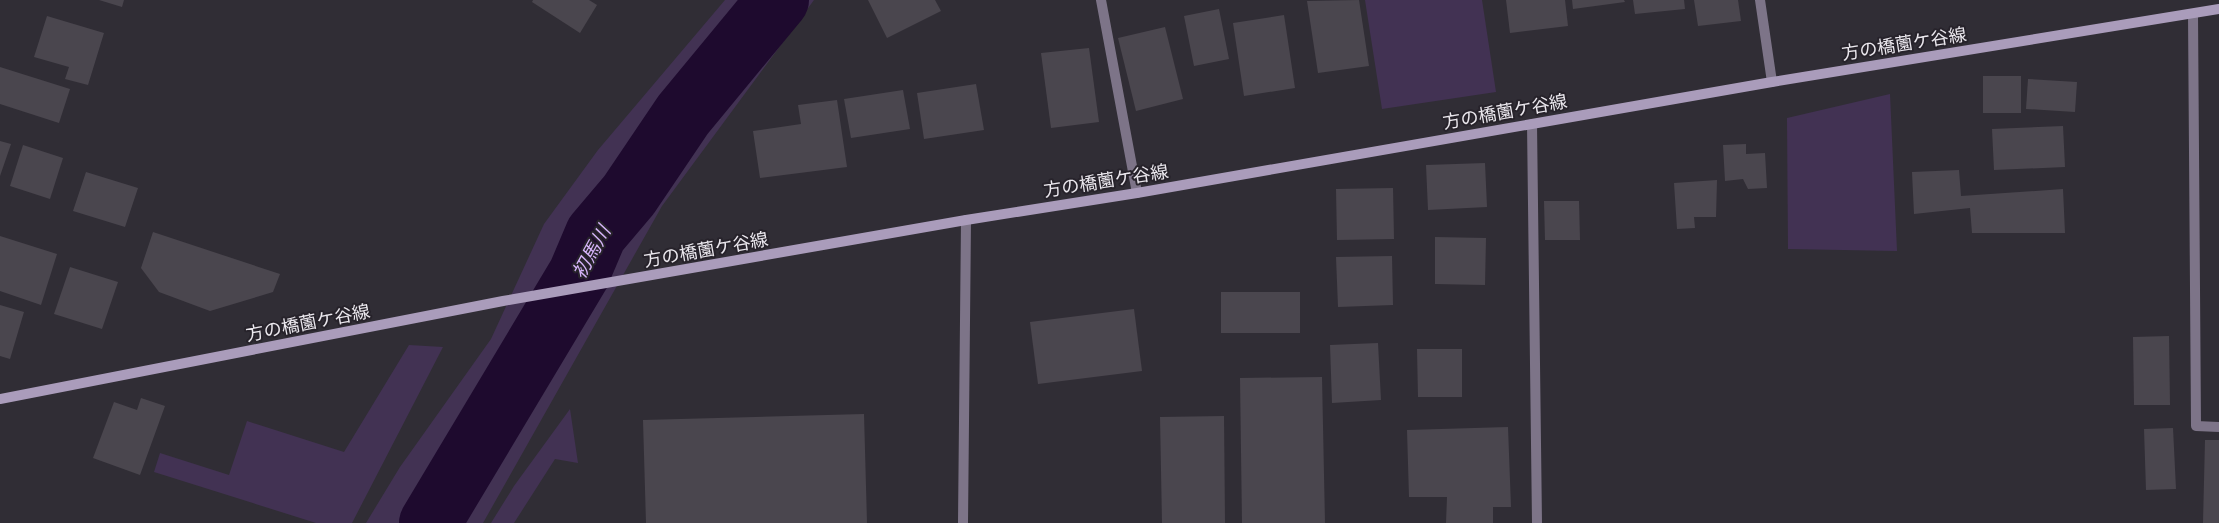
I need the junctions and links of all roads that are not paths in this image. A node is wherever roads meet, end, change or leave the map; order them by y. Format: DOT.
graph roads {
  1 [pos="1101,0"];
  2 [pos="1760,0"];
  3 [pos="2219,9"];
  4 [pos="2193,14"];
  5 [pos="1772,82"];
  6 [pos="1532,124"];
  7 [pos="1137,193"];
  8 [pos="966,220"];
  9 [pos="0,399"];
  10 [pos="2219,426"];
  11 [pos="963,523"];
  12 [pos="1538,523"];
  1 -- 7 [label="street"];
  2 -- 5 [label="street"];
  3 -- 4 [label="main road, 方の橋薗ケ谷線"];
  4 -- 5 [label="main road, 方の橋薗ケ谷線"];
  4 -- 10 [label="street"];
  5 -- 6 [label="main road, 方の橋薗ケ谷線"];
  6 -- 7 [label="main road, 方の橋薗ケ谷線"];
  6 -- 12 [label="street"];
  7 -- 8 [label="main road, 方の橋薗ケ谷線"];
  8 -- 9 [label="main road, 方の橋薗ケ谷線"];
  8 -- 11 [label="street"];
}
